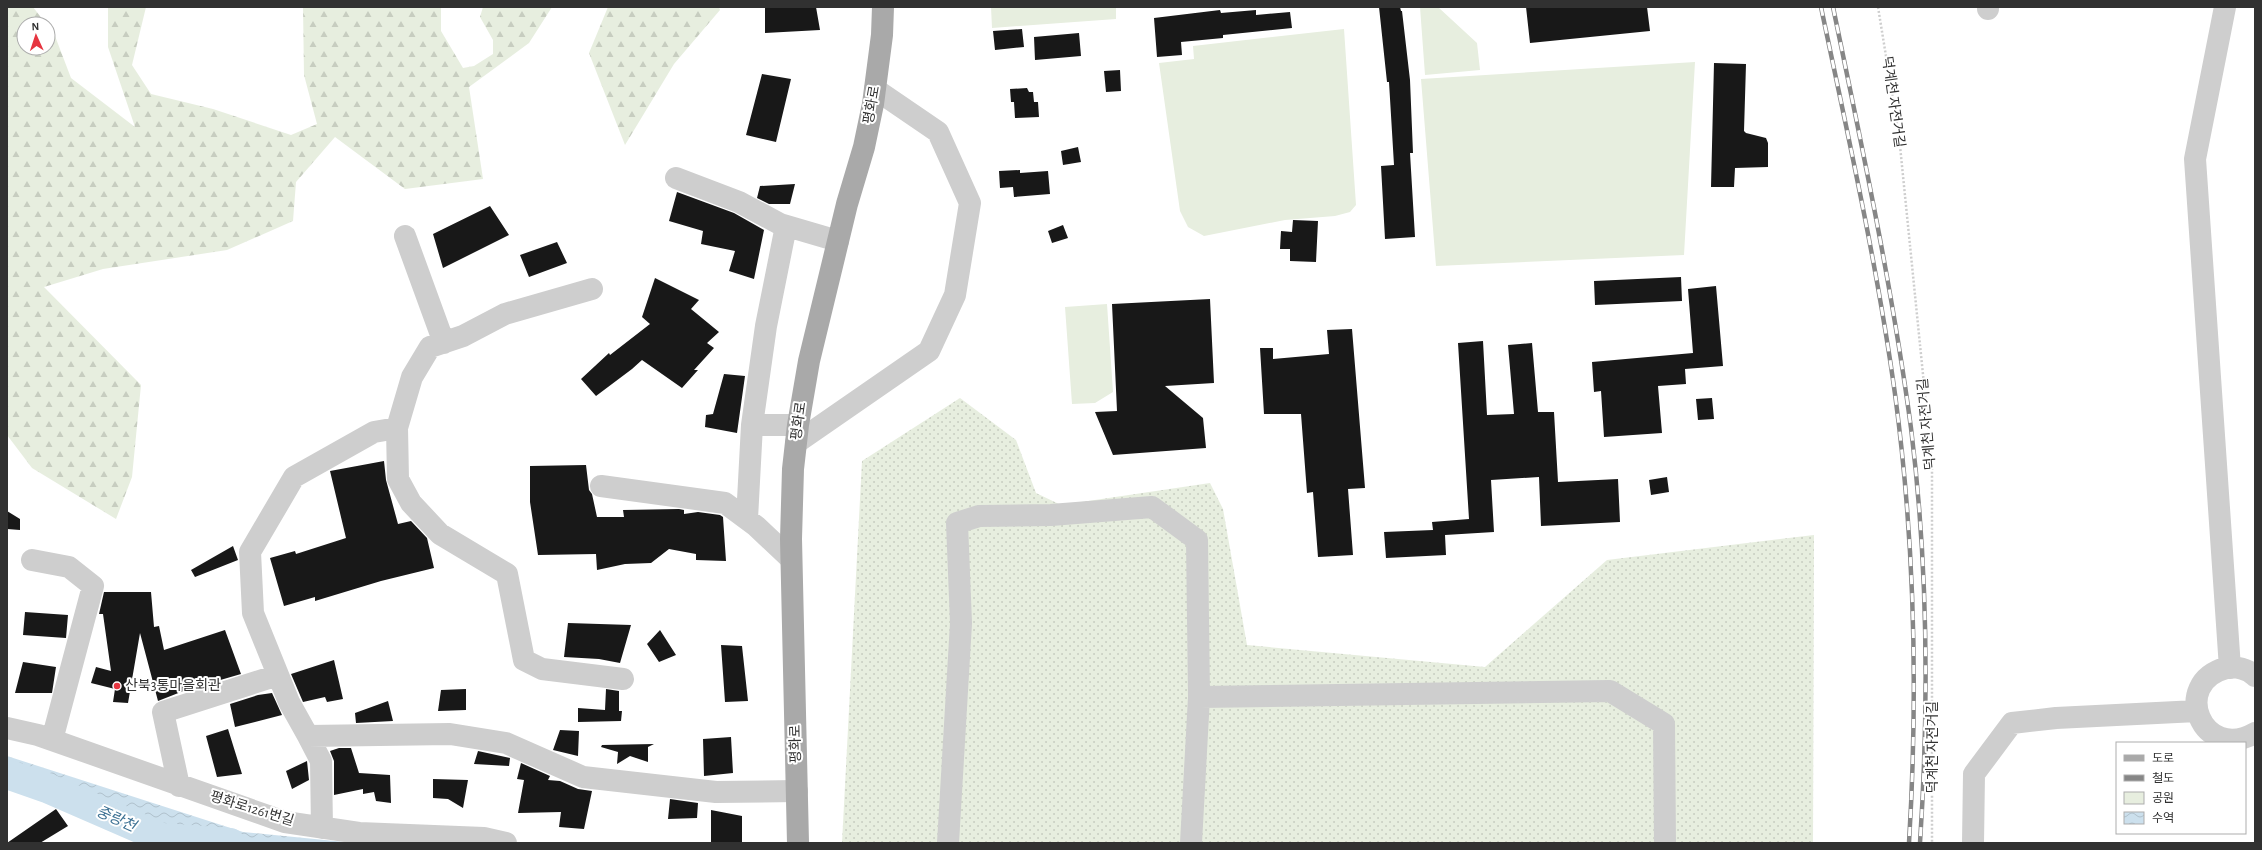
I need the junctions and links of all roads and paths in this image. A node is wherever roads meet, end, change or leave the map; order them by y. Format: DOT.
graph roads {
  1 [pos="883,7"];
  2 [pos="1878,7"];
  3 [pos="2225,7"];
  4 [pos="875,89"];
  5 [pos="676,178"];
  6 [pos="786,226"];
  7 [pos="405,236"];
  8 [pos="838,241"];
  9 [pos="592,289"];
  10 [pos="454,340"];
  11 [pos="752,425"];
  12 [pos="397,428"];
  13 [pos="797,434"];
  14 [pos="601,486"];
  15 [pos="747,519"];
  16 [pos="791,559"];
  17 [pos="32,560"];
  18 [pos="2230,668"];
  19 [pos="278,675"];
  20 [pos="2255,676"];
  21 [pos="623,679"];
  22 [pos="1199,697"];
  23 [pos="2197,711"];
  24 [pos="7,728"];
  25 [pos="2255,733"];
  26 [pos="308,736"];
  27 [pos="52,740"];
  28 [pos="179,786"];
  29 [pos="797,790"];
  30 [pos="322,828"];
  31 [pos="506,843"];
  32 [pos="798,843"];
  33 [pos="948,843"];
  34 [pos="1191,843"];
  35 [pos="1665,843"];
  36 [pos="1932,843"];
  37 [pos="1973,843"];
  1 -- 4 [label="main road, 평화로"];
  2 -- 36 [label="path, 덕계천 자전거길"];
  3 -- 18 [label="street"];
  4 -- 8 [label="main road, 평화로"];
  4 -- 13 [label="street"];
  5 -- 6 [label="street"];
  6 -- 8 [label="street"];
  6 -- 11 [label="street"];
  7 -- 10 [label="street"];
  8 -- 13 [label="main road, 평화로"];
  9 -- 10 [label="street"];
  10 -- 12 [label="street"];
  11 -- 13 [label="street"];
  11 -- 15 [label="street"];
  12 -- 19 [label="street"];
  12 -- 21 [label="street"];
  13 -- 16 [label="main road, 평화로"];
  14 -- 15 [label="street"];
  15 -- 16 [label="street"];
  16 -- 29 [label="main road, 평화로"];
  17 -- 27 [label="street"];
  18 -- 20 [label="street"];
  18 -- 23 [label="street"];
  19 -- 26 [label="street"];
  19 -- 28 [label="street"];
  22 -- 33 [label="street"];
  22 -- 34 [label="street"];
  22 -- 35 [label="street"];
  23 -- 25 [label="street"];
  23 -- 37 [label="street"];
  24 -- 27 [label="street, 평화로1261번길"];
  26 -- 29 [label="street"];
  26 -- 30 [label="street"];
  27 -- 28 [label="street, 평화로1261번길"];
  28 -- 30 [label="street, 평화로1261번길"];
  29 -- 32 [label="main road, 평화로"];
  30 -- 31 [label="street, 평화로1261번길"];
}
